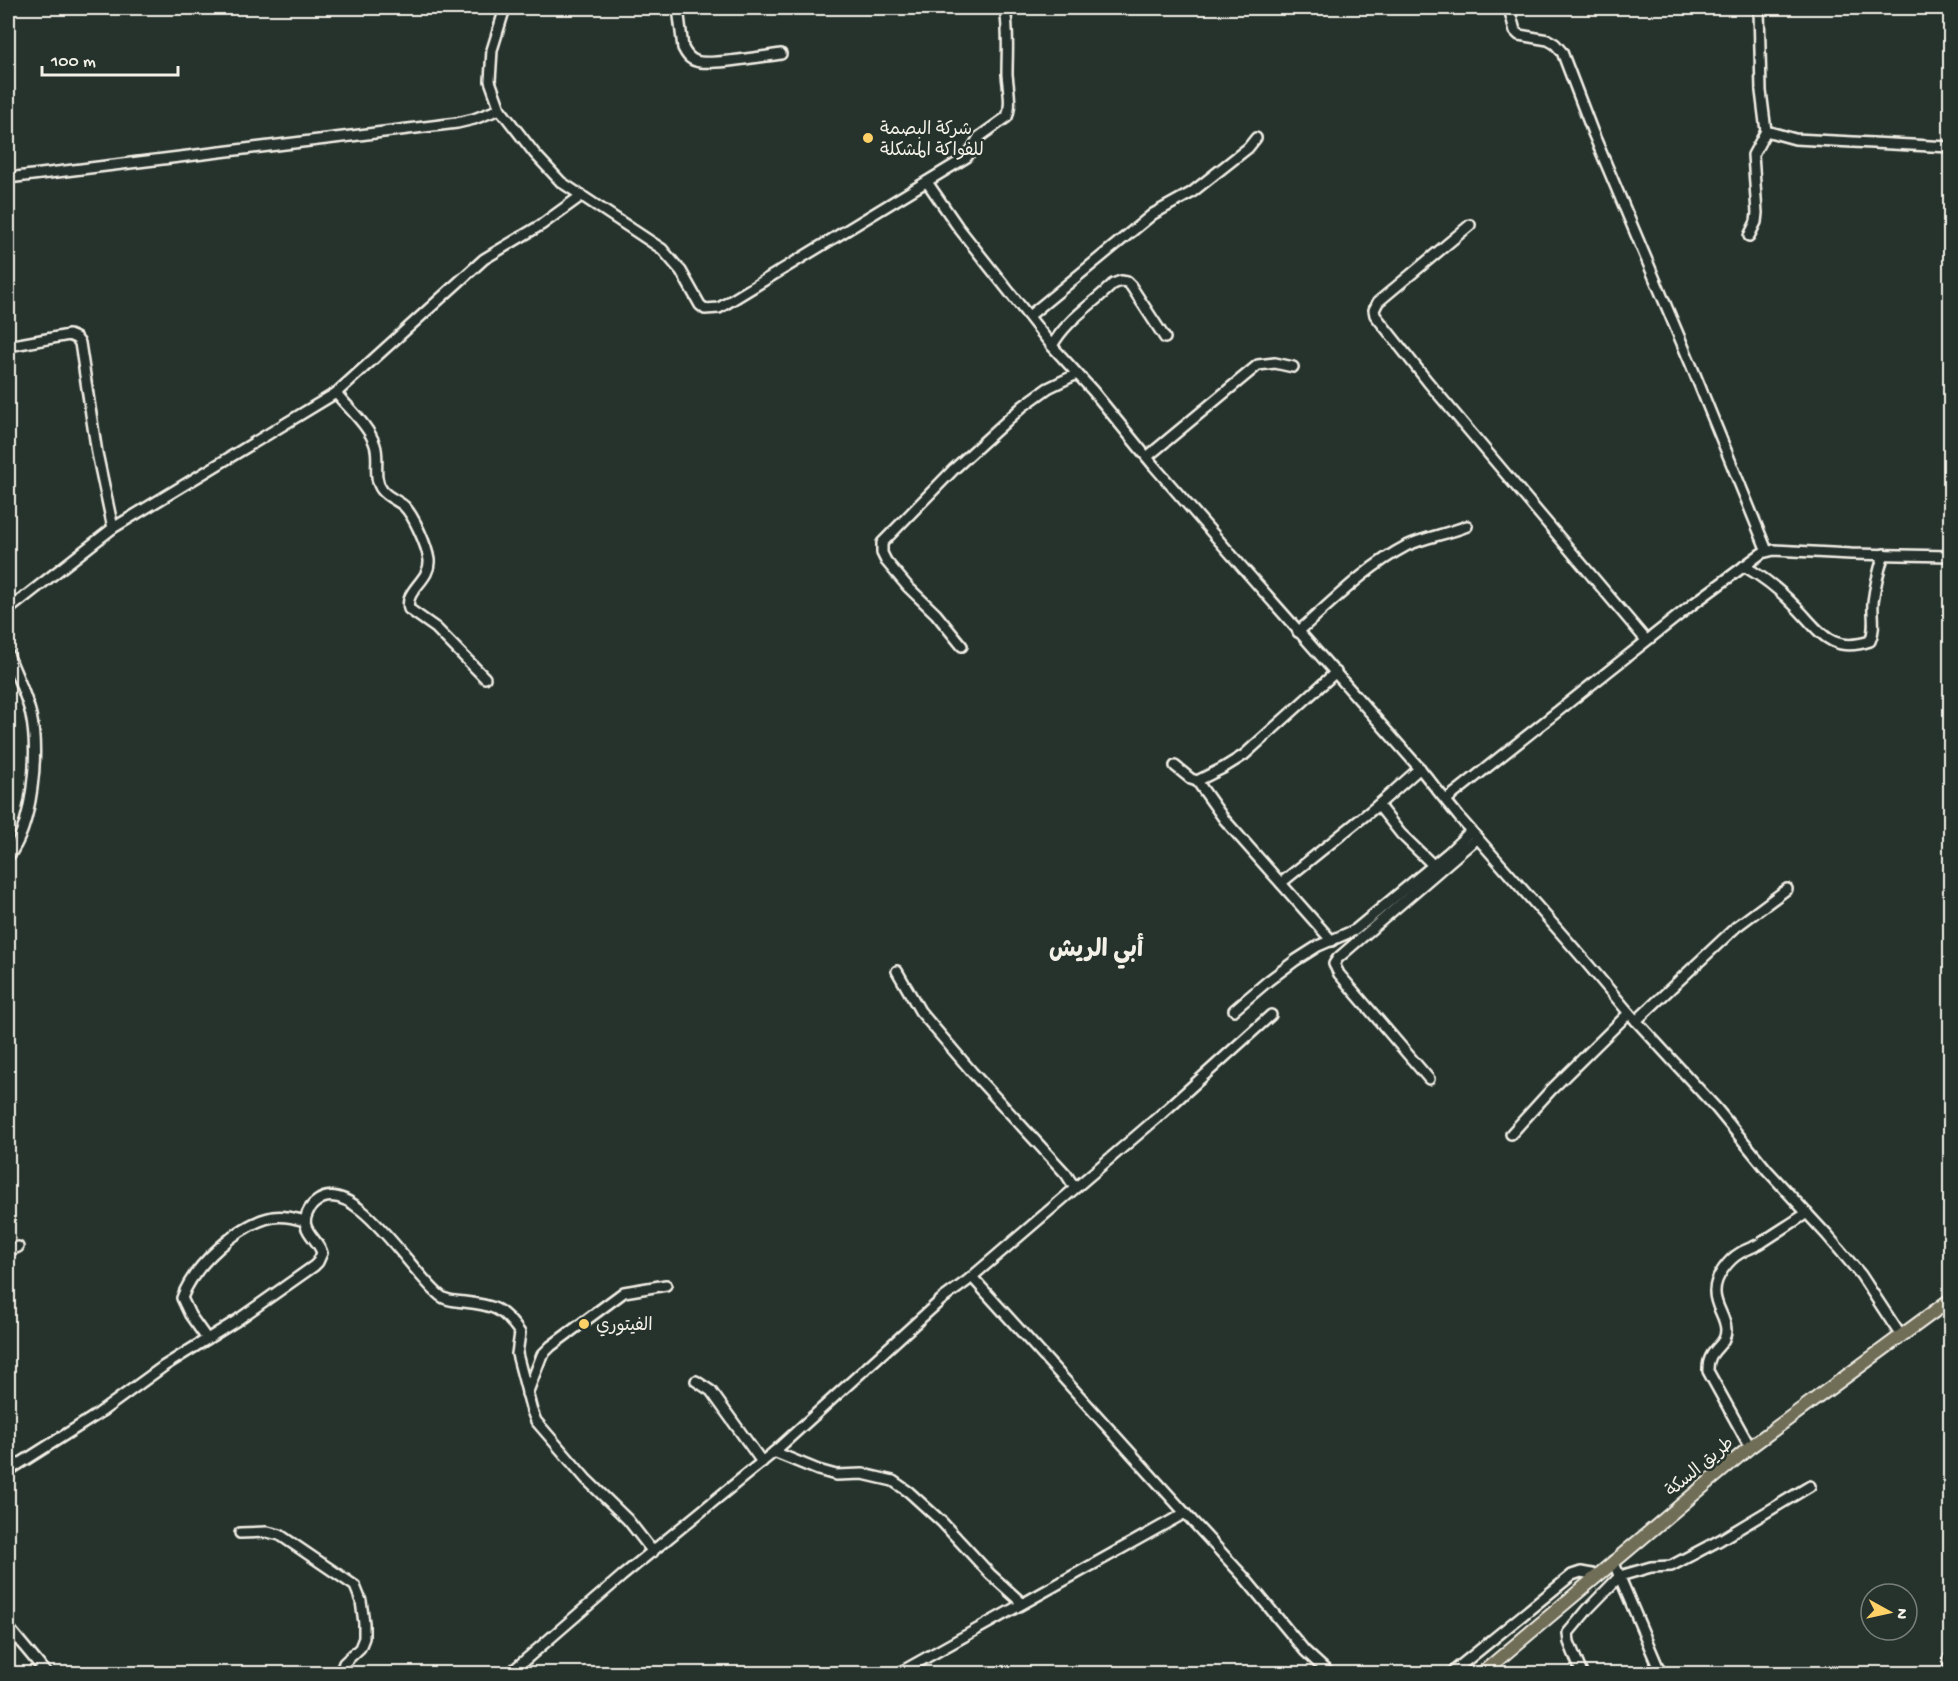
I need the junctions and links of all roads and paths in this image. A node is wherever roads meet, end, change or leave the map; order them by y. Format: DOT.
graph roads {
  1 [pos="505,8"];
  2 [pos="678,8"];
  3 [pos="1005,8"];
  4 [pos="1509,8"];
  5 [pos="1759,8"];
  6 [pos="781,54"];
  7 [pos="500,109"];
  8 [pos="1766,131"];
  9 [pos="1256,138"];
  10 [pos="1950,147"];
  11 [pos="8,178"];
  12 [pos="927,182"];
  13 [pos="581,196"];
  14 [pos="1470,225"];
  15 [pos="1749,236"];
  16 [pos="1029,316"];
  17 [pos="1165,338"];
  18 [pos="8,346"];
  19 [pos="1052,346"];
  20 [pos="1293,367"];
  21 [pos="1077,374"];
  22 [pos="336,393"];
  23 [pos="1147,457"];
  24 [pos="1467,526"];
  25 [pos="113,528"];
  26 [pos="1767,551"];
  27 [pos="1884,554"];
  28 [pos="1950,555"];
  29 [pos="1744,566"];
  30 [pos="8,610"];
  31 [pos="1299,632"];
  32 [pos="1646,640"];
  33 [pos="962,645"];
  34 [pos="8,654"];
  35 [pos="1336,672"];
  36 [pos="485,678"];
  37 [pos="1175,766"];
  38 [pos="1419,768"];
  39 [pos="1197,781"];
  40 [pos="1446,800"];
  41 [pos="1378,805"];
  42 [pos="1474,834"];
  43 [pos="8,857"];
  44 [pos="1433,865"];
  45 [pos="1281,883"];
  46 [pos="1787,890"];
  47 [pos="1332,941"];
  48 [pos="897,971"];
  49 [pos="1234,1010"];
  50 [pos="1629,1013"];
  51 [pos="1271,1015"];
  52 [pos="1636,1021"];
  53 [pos="1429,1079"];
  54 [pos="1511,1134"];
  55 [pos="1075,1188"];
  56 [pos="1808,1213"];
  57 [pos="305,1221"];
  58 [pos="18,1247"];
  59 [pos="8,1251"];
  60 [pos="972,1276"];
  61 [pos="666,1284"];
  62 [pos="1950,1300"];
  63 [pos="1901,1336"];
  64 [pos="207,1339"];
  65 [pos="696,1381"];
  66 [pos="527,1394"];
  67 [pos="1750,1447"];
  68 [pos="774,1452"];
  69 [pos="762,1462"];
  70 [pos="8,1471"];
  71 [pos="1810,1486"];
  72 [pos="1185,1513"];
  73 [pos="240,1533"];
  74 [pos="653,1552"];
  75 [pos="1613,1561"];
  76 [pos="1598,1575"];
  77 [pos="1620,1576"];
  78 [pos="1022,1604"];
  79 [pos="8,1627"];
  80 [pos="47,1674"];
  81 [pos="340,1674"];
  82 [pos="509,1674"];
  83 [pos="897,1674"];
  84 [pos="1330,1674"];
  85 [pos="1450,1674"];
  86 [pos="1480,1674"];
  87 [pos="1582,1674"];
  88 [pos="1660,1674"];
  1 -- 7 [label="street"];
  2 -- 6 [label="street"];
  3 -- 12 [label="street"];
  4 -- 26 [label="street"];
  5 -- 8 [label="street"];
  7 -- 11 [label="street"];
  7 -- 13 [label="street"];
  8 -- 10 [label="street"];
  8 -- 15 [label="street"];
  9 -- 16 [label="street"];
  12 -- 13 [label="street"];
  12 -- 16 [label="street"];
  13 -- 22 [label="street"];
  14 -- 32 [label="street"];
  16 -- 19 [label="street"];
  17 -- 19 [label="street"];
  18 -- 25 [label="street"];
  19 -- 21 [label="street"];
  20 -- 23 [label="street"];
  21 -- 23 [label="street"];
  21 -- 33 [label="street"];
  22 -- 25 [label="street"];
  22 -- 36 [label="street"];
  23 -- 31 [label="street"];
  24 -- 31 [label="street"];
  25 -- 30 [label="street"];
  26 -- 27 [label="street"];
  26 -- 29 [label="street"];
  27 -- 28 [label="street"];
  27 -- 29 [label="street"];
  29 -- 32 [label="street"];
  31 -- 35 [label="street"];
  32 -- 40 [label="street"];
  34 -- 43 [label="street"];
  35 -- 38 [label="street"];
  35 -- 39 [label="street"];
  37 -- 39 [label="street"];
  38 -- 40 [label="street"];
  38 -- 41 [label="street"];
  39 -- 45 [label="street"];
  40 -- 42 [label="street"];
  41 -- 44 [label="street"];
  41 -- 45 [label="street"];
  42 -- 44 [label="street"];
  42 -- 50 [label="street"];
  42 -- 53 [label="street"];
  44 -- 47 [label="street"];
  45 -- 47 [label="street"];
  46 -- 52 [label="street"];
  47 -- 49 [label="street"];
  48 -- 55 [label="street"];
  50 -- 52 [label="street"];
  50 -- 54 [label="street"];
  51 -- 55 [label="street"];
  52 -- 56 [label="street"];
  55 -- 60 [label="street"];
  56 -- 63 [label="street"];
  56 -- 67 [label="street"];
  57 -- 64 [label="street"];
  57 -- 64 [label="street"];
  57 -- 66 [label="street"];
  58 -- 59 [label="street"];
  60 -- 68 [label="street"];
  60 -- 72 [label="street"];
  61 -- 66 [label="street"];
  62 -- 63 [label="main road, طريق السكة"];
  63 -- 67 [label="main road, طريق السكة"];
  64 -- 70 [label="street"];
  65 -- 69 [label="street"];
  66 -- 74 [label="street"];
  67 -- 75 [label="main road, طريق السكة"];
  68 -- 69 [label="street"];
  68 -- 78 [label="street"];
  69 -- 74 [label="street"];
  71 -- 77 [label="street"];
  72 -- 78 [label="street"];
  72 -- 84 [label="street"];
  73 -- 81 [label="street"];
  74 -- 82 [label="street"];
  75 -- 76 [label="main road, طريق السكة"];
  75 -- 77 [label="street"];
  76 -- 85 [label="street"];
  76 -- 86 [label="main road, طريق السكة"];
  77 -- 87 [label="street"];
  77 -- 88 [label="street"];
  78 -- 83 [label="street"];
  79 -- 80 [label="street"];
}
